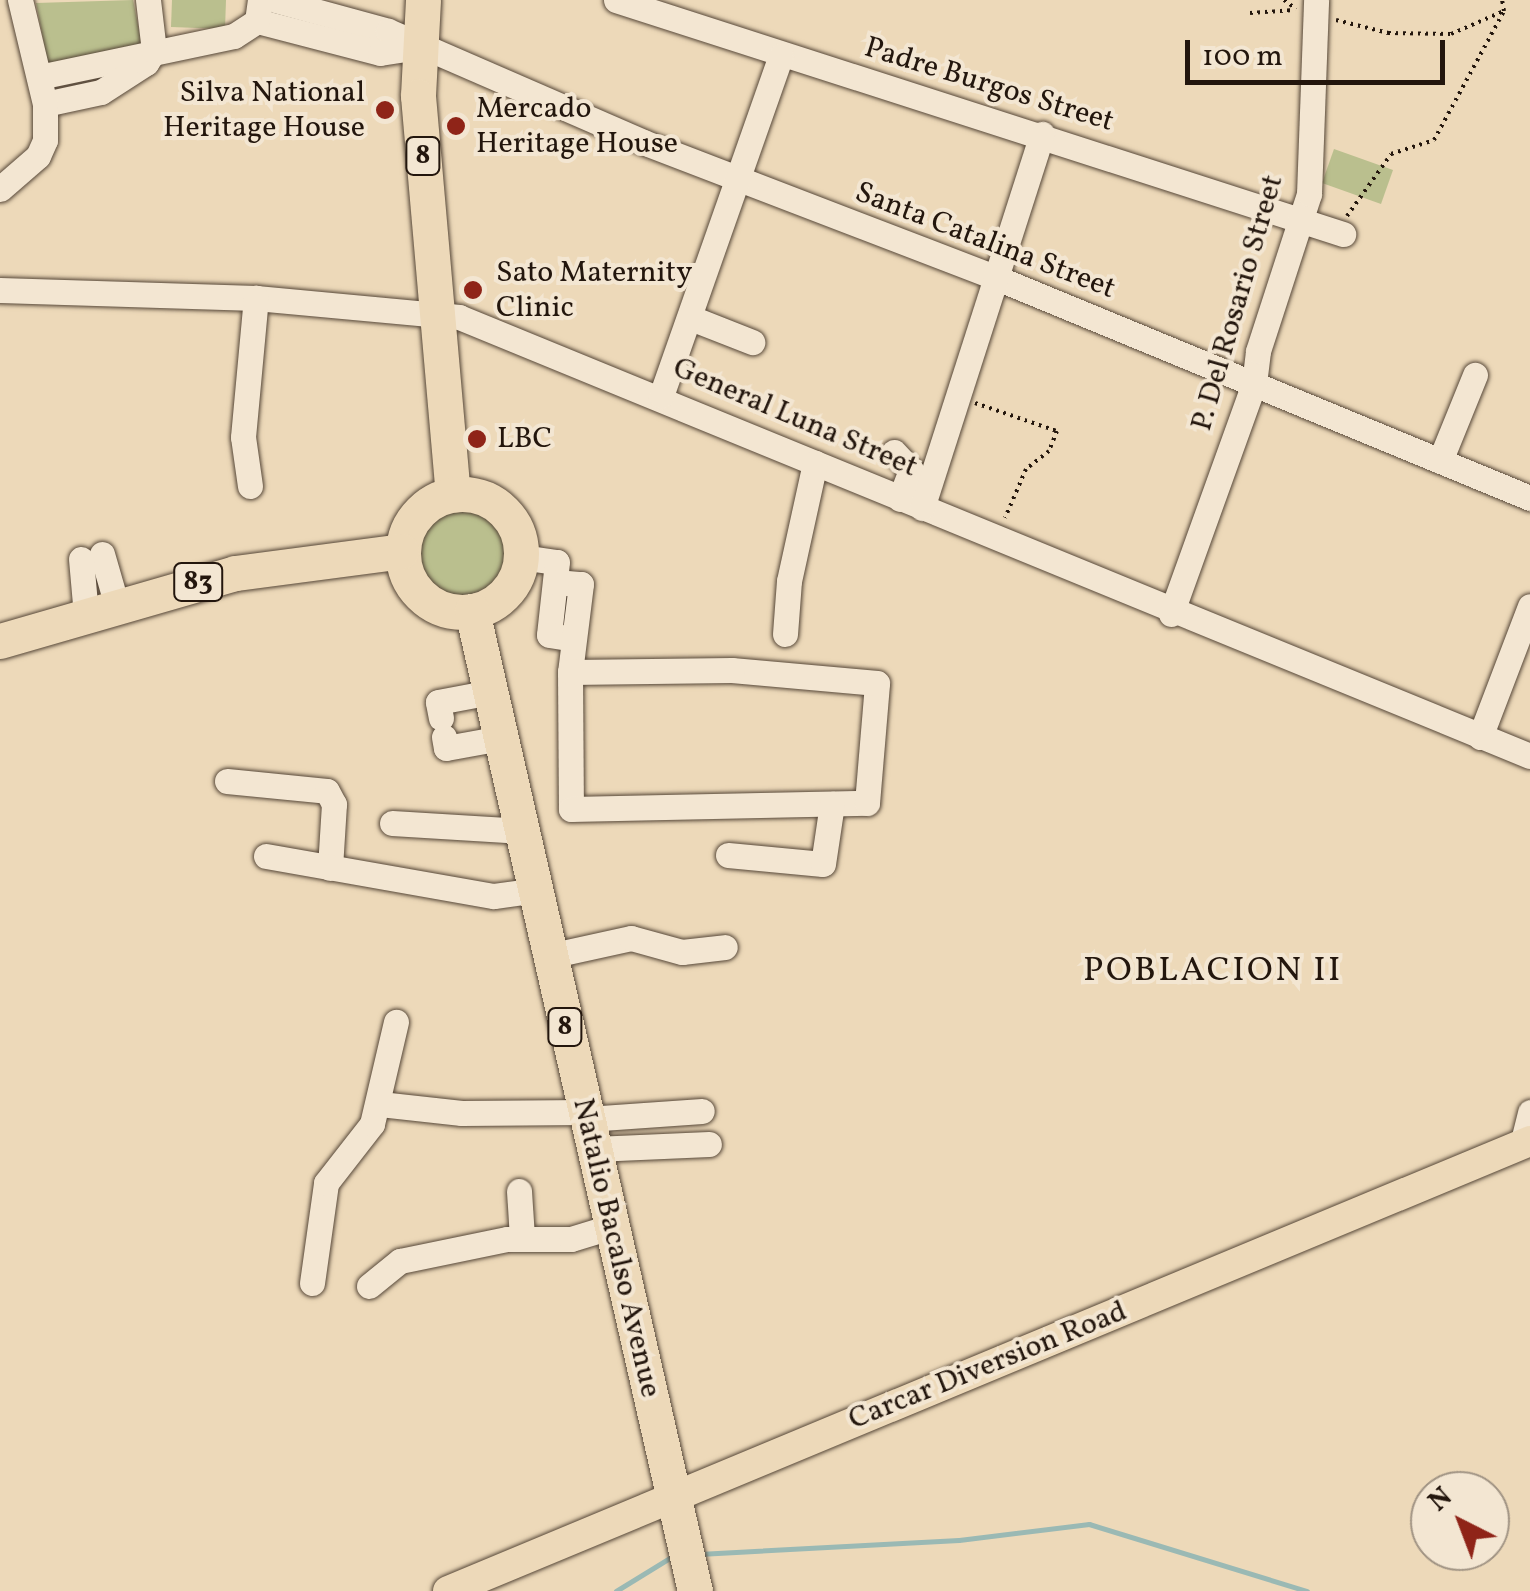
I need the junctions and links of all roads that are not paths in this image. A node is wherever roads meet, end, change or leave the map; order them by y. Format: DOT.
graph roads {
  1 [pos="20,0"];
  2 [pos="148,0"];
  3 [pos="276,0"];
  4 [pos="423,0"];
  5 [pos="630,2"];
  6 [pos="1306,5"];
  7 [pos="258,10"];
  8 [pos="416,47"];
  9 [pos="154,51"];
  10 [pos="781,55"];
  11 [pos="39,76"];
  12 [pos="44,104"];
  13 [pos="1042,134"];
  14 [pos="738,180"];
  15 [pos="0,189"];
  16 [pos="1302,218"];
  17 [pos="1338,232"];
  18 [pos="996,278"];
  19 [pos="0,290"];
  20 [pos="256,298"];
  21 [pos="434,313"];
  22 [pos="691,318"];
  23 [pos="752,342"];
  24 [pos="1475,375"];
  25 [pos="1254,384"];
  26 [pos="661,396"];
  27 [pos="894,452"];
  28 [pos="1440,461"];
  29 [pos="816,463"];
  30 [pos="250,486"];
  31 [pos="453,494"];
  32 [pos="1530,498"];
  33 [pos="911,504"];
  34 [pos="402,551"];
  35 [pos="92,557"];
  36 [pos="522,557"];
  37 [pos="1530,606"];
  38 [pos="101,611"];
  39 [pos="472,611"];
  40 [pos="1171,614"];
  41 [pos="785,634"];
  42 [pos="0,641"];
  43 [pos="570,672"];
  44 [pos="491,692"];
  45 [pos="501,738"];
  46 [pos="1480,738"];
  47 [pos="1530,756"];
  48 [pos="227,781"];
  49 [pos="832,804"];
  50 [pos="392,822"];
  51 [pos="523,832"];
  52 [pos="728,855"];
  53 [pos="266,856"];
  54 [pos="330,868"];
  55 [pos="537,890"];
  56 [pos="724,947"];
  57 [pos="549,956"];
  58 [pos="396,1022"];
  59 [pos="380,1104"];
  60 [pos="702,1111"];
  61 [pos="1530,1112"];
  62 [pos="589,1126"];
  63 [pos="1526,1143"];
  64 [pos="709,1144"];
  65 [pos="519,1190"];
  66 [pos="610,1227"];
  67 [pos="522,1238"];
  68 [pos="312,1284"];
  69 [pos="369,1286"];
  70 [pos="673,1496"];
  71 [pos="689,1567"];
  72 [pos="448,1591"];
  1 -- 11 [label="street"];
  2 -- 9 [label="street"];
  3 -- 8 [label="street, Santa Catalina Street"];
  4 -- 8 [label="highway, 8"];
  5 -- 10 [label="street, Padre Burgos Street"];
  6 -- 16 [label="street, P. Del Rosario Street"];
  7 -- 8 [label="street"];
  7 -- 9 [label="street"];
  8 -- 14 [label="street, Santa Catalina Street"];
  8 -- 21 [label="highway, 8"];
  9 -- 11 [label="street"];
  9 -- 12 [label="street"];
  10 -- 13 [label="street, Padre Burgos Street"];
  10 -- 14 [label="street"];
  11 -- 12 [label="street"];
  12 -- 15 [label="street"];
  13 -- 16 [label="street, Padre Burgos Street"];
  13 -- 18 [label="street"];
  14 -- 18 [label="street, Santa Catalina Street"];
  14 -- 22 [label="street"];
  16 -- 17 [label="street, Padre Burgos Street"];
  16 -- 25 [label="street, P. Del Rosario Street"];
  18 -- 25 [label="street, Santa Catalina Street"];
  18 -- 33 [label="street"];
  19 -- 20 [label="street, General Luna Street"];
  20 -- 21 [label="street, General Luna Street"];
  20 -- 30 [label="street"];
  21 -- 26 [label="street, General Luna Street"];
  21 -- 31 [label="highway, 8"];
  22 -- 23 [label="street"];
  22 -- 26 [label="street"];
  24 -- 28 [label="street"];
  25 -- 28 [label="street, Santa Catalina Street"];
  25 -- 40 [label="street, P. Del Rosario Street"];
  26 -- 29 [label="street, General Luna Street"];
  27 -- 33 [label="street"];
  28 -- 32 [label="street, Santa Catalina Street"];
  29 -- 33 [label="street, General Luna Street"];
  29 -- 41 [label="street"];
  31 -- 34 [label="highway"];
  31 -- 36 [label="highway"];
  33 -- 40 [label="street, General Luna Street"];
  34 -- 38 [label="highway, 83"];
  34 -- 39 [label="highway"];
  35 -- 38 [label="street"];
  36 -- 39 [label="highway"];
  36 -- 43 [label="street"];
  37 -- 46 [label="street"];
  38 -- 42 [label="highway, 83"];
  39 -- 44 [label="highway, Natalio Bacalso Avenue / 8"];
  40 -- 46 [label="street, General Luna Street"];
  43 -- 49 [label="street"];
  43 -- 49 [label="street"];
  44 -- 45 [label="highway, Natalio Bacalso Avenue / 8"];
  44 -- 45 [label="street"];
  45 -- 51 [label="highway, Natalio Bacalso Avenue / 8"];
  46 -- 47 [label="street, General Luna Street"];
  48 -- 54 [label="street"];
  49 -- 52 [label="street"];
  50 -- 51 [label="street"];
  51 -- 55 [label="highway, Natalio Bacalso Avenue / 8"];
  53 -- 54 [label="street"];
  54 -- 55 [label="street"];
  55 -- 57 [label="highway, Natalio Bacalso Avenue / 8"];
  56 -- 57 [label="street"];
  57 -- 62 [label="highway, Natalio Bacalso Avenue / 8"];
  58 -- 59 [label="street"];
  59 -- 62 [label="street"];
  59 -- 68 [label="street"];
  60 -- 62 [label="street"];
  61 -- 63 [label="street"];
  62 -- 64 [label="street"];
  62 -- 66 [label="highway, Natalio Bacalso Avenue / 8"];
  63 -- 70 [label="main road, Carcar Diversion Road"];
  65 -- 67 [label="street"];
  66 -- 67 [label="street"];
  66 -- 70 [label="highway, Natalio Bacalso Avenue / 8"];
  67 -- 69 [label="street"];
  70 -- 71 [label="highway, Natalio Bacalso Avenue / 8"];
  70 -- 72 [label="main road, Carcar Diversion Road"];
}
